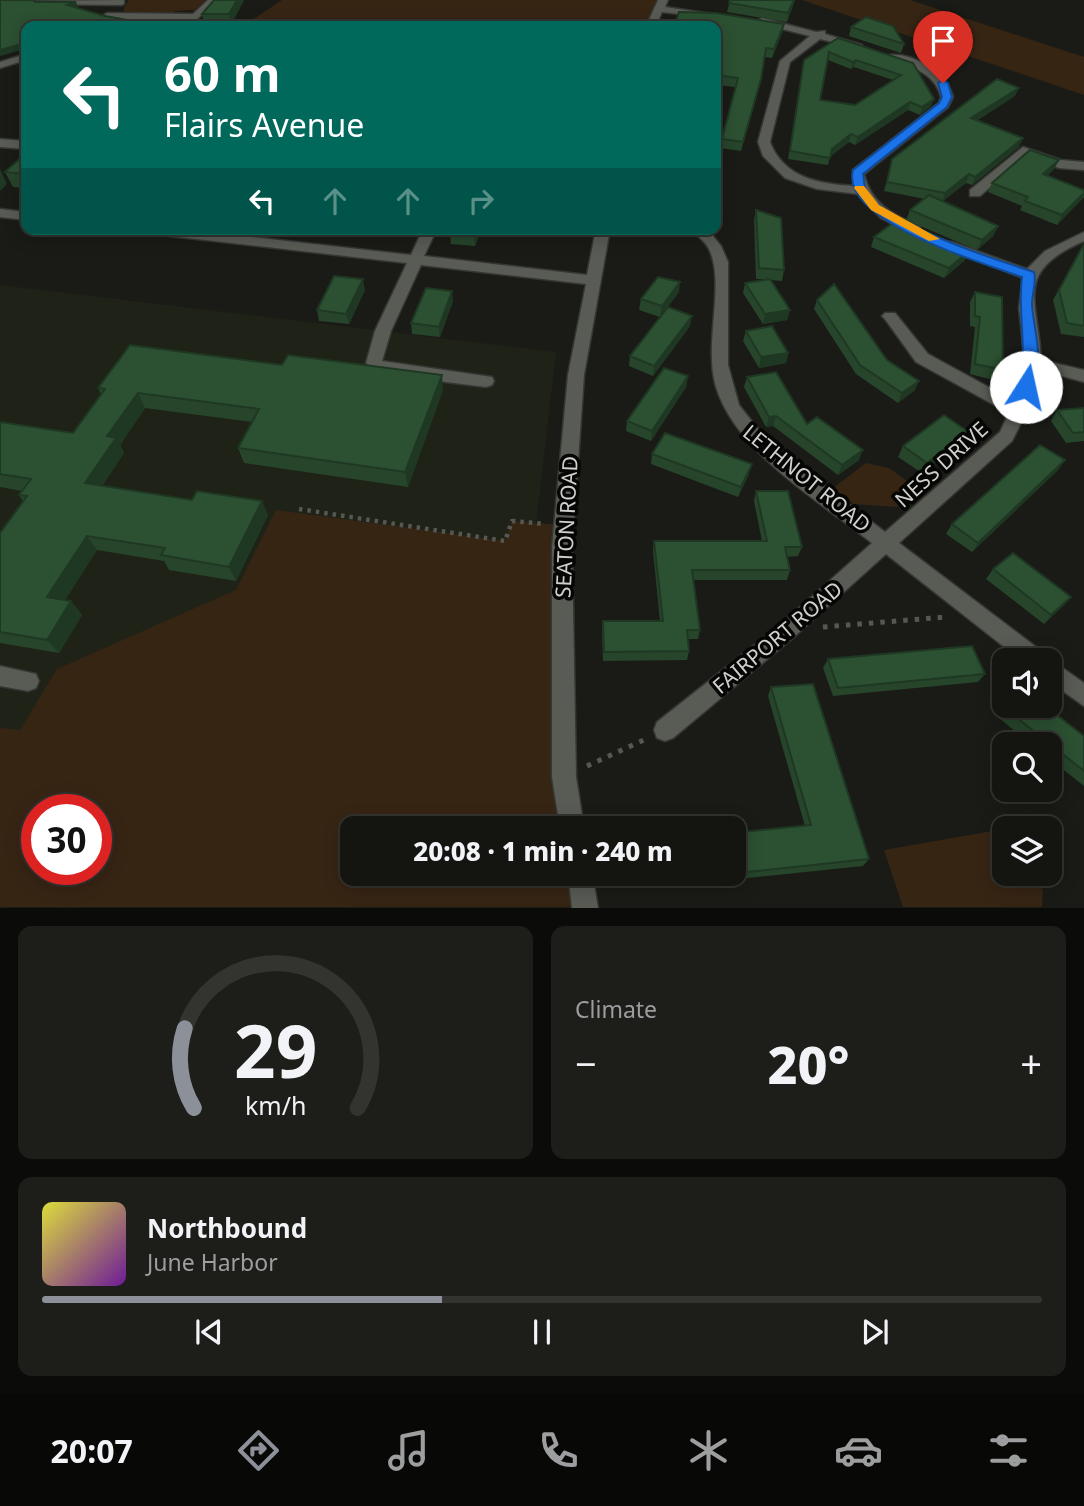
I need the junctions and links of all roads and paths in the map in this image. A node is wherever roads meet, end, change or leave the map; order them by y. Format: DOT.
graph roads {
  1 [pos="213,0"];
  2 [pos="37,1"];
  3 [pos="124,1"];
  4 [pos="661,4"];
  5 [pos="724,16"];
  6 [pos="750,19"];
  7 [pos="652,21"];
  8 [pos="821,33"];
  9 [pos="21,59"];
  10 [pos="15,61"];
  11 [pos="0,65"];
  12 [pos="21,68"];
  13 [pos="0,143"];
  14 [pos="21,145"];
  15 [pos="1084,166"];
  16 [pos="860,190"];
  17 [pos="975,192"];
  18 [pos="0,213"];
  19 [pos="21,215"];
  20 [pos="196,235"];
  21 [pos="427,235"];
  22 [pos="602,235"];
  23 [pos="707,235"];
  24 [pos="928,236"];
  25 [pos="1084,236"];
  26 [pos="941,242"];
  27 [pos="416,260"];
  28 [pos="1029,275"];
  29 [pos="594,280"];
  30 [pos="890,316"];
  31 [pos="1033,363"];
  32 [pos="1084,376"];
  33 [pos="486,381"];
  34 [pos="1019,411"];
  35 [pos="299,509"];
  36 [pos="564,525"];
  37 [pos="886,543"];
  38 [pos="979,614"];
  39 [pos="788,630"];
  40 [pos="1022,648"];
  41 [pos="0,677"];
  42 [pos="1062,679"];
  43 [pos="28,681"];
  44 [pos="1084,696"];
  45 [pos="665,730"];
  46 [pos="564,777"];
  47 [pos="570,816"];
  48 [pos="582,886"];
  49 [pos="585,908"];
  1 -- 3 [label="street"];
  2 -- 3 [label="street"];
  4 -- 5 [label="street"];
  4 -- 7 [label="street"];
  6 -- 8 [label="street"];
  8 -- 16 [label="street"];
  8 -- 16 [label="street"];
  9 -- 10 [label="street"];
  10 -- 11 [label="street"];
  10 -- 12 [label="street"];
  13 -- 14 [label="street"];
  15 -- 17 [label="street"];
  16 -- 24 [label="street"];
  18 -- 19 [label="street"];
  20 -- 27 [label="street"];
  21 -- 27 [label="street"];
  22 -- 29 [label="street, SEATON ROAD"];
  23 -- 37 [label="street, LETHNOT ROAD"];
  25 -- 28 [label="street"];
  26 -- 28 [label="street"];
  27 -- 29 [label="street"];
  27 -- 33 [label="street"];
  28 -- 31 [label="street, NESS DRIVE"];
  29 -- 36 [label="street, SEATON ROAD"];
  30 -- 34 [label="street"];
  31 -- 32 [label="street"];
  31 -- 34 [label="street, NESS DRIVE"];
  34 -- 37 [label="street, NESS DRIVE"];
  35 -- 36 [label="path"];
  36 -- 46 [label="street, SEATON ROAD"];
  37 -- 38 [label="street, LETHNOT ROAD"];
  37 -- 39 [label="street, FAIRPORT ROAD"];
  38 -- 39 [label="path"];
  38 -- 40 [label="street, LETHNOT ROAD"];
  39 -- 45 [label="street, FAIRPORT ROAD"];
  41 -- 43 [label="street"];
  42 -- 44 [label="street"];
  45 -- 46 [label="path"];
  46 -- 47 [label="street, SEATON ROAD"];
  48 -- 49 [label="street"];
}
